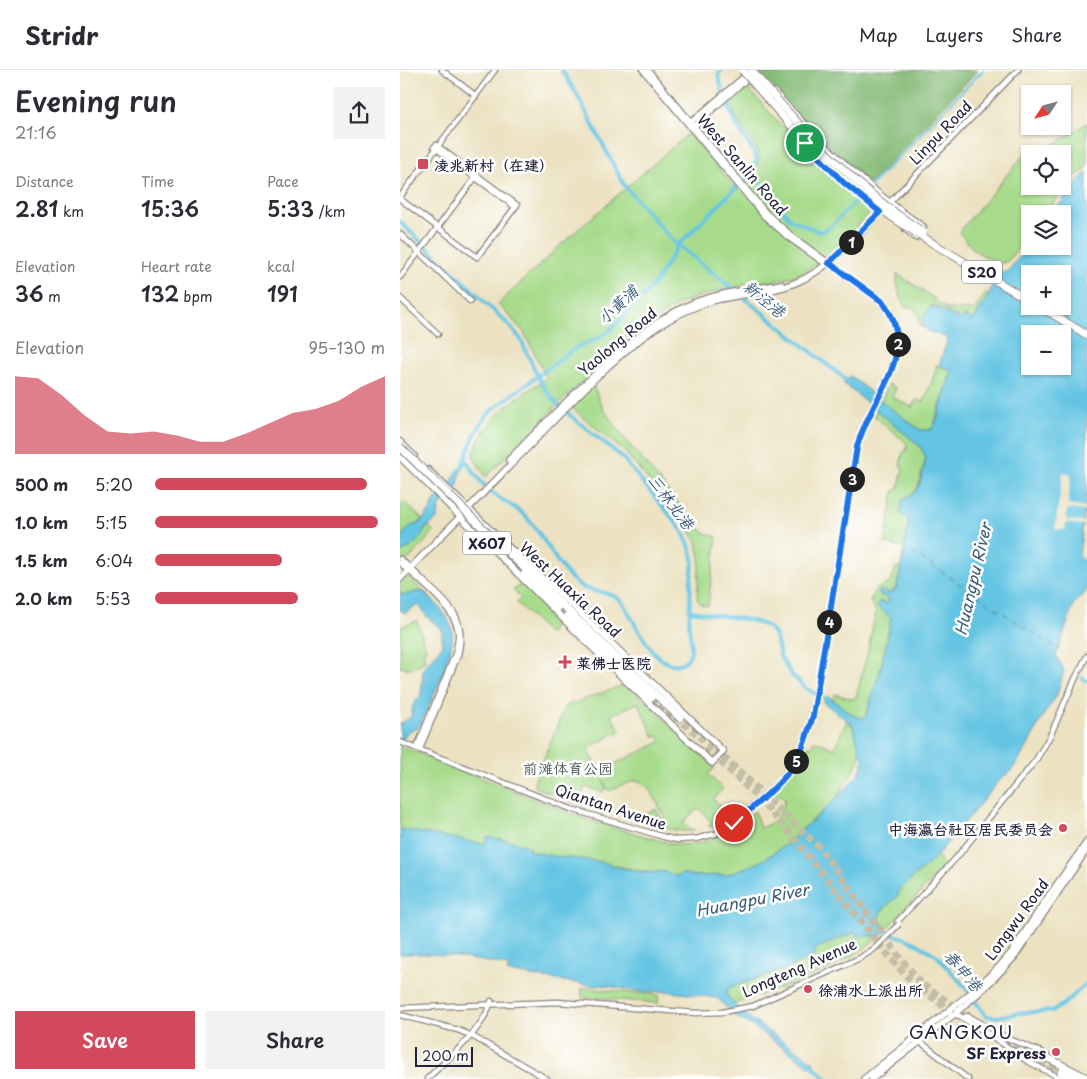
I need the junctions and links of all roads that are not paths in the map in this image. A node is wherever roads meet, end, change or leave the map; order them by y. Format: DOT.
graph roads {
  1 [pos="442,70"];
  2 [pos="494,70"];
  3 [pos="642,70"];
  4 [pos="648,70"];
  5 [pos="754,70"];
  6 [pos="1018,70"];
  7 [pos="743,74"];
  8 [pos="475,95"];
  9 [pos="684,117"];
  10 [pos="691,126"];
  11 [pos="436,147"];
  12 [pos="475,178"];
  13 [pos="400,192"];
  14 [pos="400,198"];
  15 [pos="889,202"];
  16 [pos="516,206"];
  17 [pos="880,212"];
  18 [pos="438,227"];
  19 [pos="400,234"];
  20 [pos="420,252"];
  21 [pos="827,262"];
  22 [pos="400,277"];
  23 [pos="1021,291"];
  24 [pos="1021,296"];
  25 [pos="400,298"];
  26 [pos="470,300"];
  27 [pos="1054,315"];
  28 [pos="1062,315"];
  29 [pos="1087,330"];
  30 [pos="438,334"];
  31 [pos="1087,335"];
  32 [pos="872,411"];
  33 [pos="400,442"];
  34 [pos="400,447"];
  35 [pos="400,456"];
  36 [pos="467,507"];
  37 [pos="459,515"];
  38 [pos="400,561"];
  39 [pos="519,564"];
  40 [pos="408,568"];
  41 [pos="400,573"];
  42 [pos="531,577"];
  43 [pos="400,578"];
  44 [pos="1087,656"];
  45 [pos="1087,661"];
  46 [pos="401,741"];
  47 [pos="419,747"];
  48 [pos="1087,842"];
  49 [pos="1087,849"];
  50 [pos="898,923"];
  51 [pos="974,993"];
  52 [pos="968,998"];
  53 [pos="491,1002"];
  54 [pos="962,1006"];
  55 [pos="400,1007"];
  56 [pos="952,1014"];
  57 [pos="400,1015"];
  58 [pos="970,1017"];
  59 [pos="965,1020"];
  60 [pos="470,1036"];
  61 [pos="918,1038"];
  62 [pos="1061,1075"];
  63 [pos="1087,1076"];
  64 [pos="425,1079"];
  65 [pos="547,1079"];
  66 [pos="864,1079"];
  67 [pos="872,1079"];
  68 [pos="968,1079"];
  69 [pos="1069,1079"];
  70 [pos="1075,1079"];
  71 [pos="1083,1079"];
  1 -- 8 [label="street"];
  2 -- 8 [label="street"];
  3 -- 9 [label="street, West Sanlin Road"];
  4 -- 9 [label="street, West Sanlin Road"];
  5 -- 7 [label="street"];
  5 -- 15 [label="street"];
  5 -- 23 [label="highway, S20, bridge"];
  6 -- 15 [label="street, Linpu Road"];
  7 -- 10 [label="street"];
  7 -- 17 [label="street, bridge"];
  7 -- 24 [label="highway, S20, bridge"];
  8 -- 11 [label="street"];
  9 -- 10 [label="street, West Sanlin Road"];
  10 -- 21 [label="street, West Sanlin Road"];
  11 -- 12 [label="street"];
  11 -- 13 [label="street"];
  11 -- 14 [label="street"];
  11 -- 16 [label="street"];
  12 -- 16 [label="street"];
  12 -- 18 [label="street"];
  14 -- 18 [label="street"];
  15 -- 17 [label="street, Linpu Road"];
  15 -- 17 [label="street"];
  16 -- 18 [label="street"];
  17 -- 21 [label="main road, Yaolong Road"];
  18 -- 20 [label="street"];
  19 -- 20 [label="street"];
  20 -- 22 [label="street"];
  20 -- 26 [label="street"];
  21 -- 32 [label="street, West Sanlin Road"];
  21 -- 36 [label="main road, Yaolong Road"];
  25 -- 30 [label="street"];
  27 -- 31 [label="highway"];
  28 -- 29 [label="highway"];
  32 -- 47 [label="street, Qiantan Avenue"];
  33 -- 36 [label="main road, West Huaxia Road / X607"];
  34 -- 39 [label="highway, bridge"];
  35 -- 37 [label="main road, West Huaxia Road / X607"];
  35 -- 39 [label="highway, bridge"];
  36 -- 37 [label="main road, Yaolong Road"];
  36 -- 42 [label="main road, West Huaxia Road / X607"];
  37 -- 40 [label="main road, Yaolong Road"];
  37 -- 42 [label="main road, West Huaxia Road / X607"];
  38 -- 40 [label="street"];
  39 -- 42 [label="highway"];
  40 -- 41 [label="main road, Yaolong Road"];
  40 -- 43 [label="main road, Yaolong Road"];
  40 -- 47 [label="street"];
  42 -- 42 [label="highway"];
  42 -- 42 [label="highway"];
  42 -- 42 [label="main road, West Huaxia Road / X607"];
  44 -- 50 [label="street, Longteng Avenue"];
  45 -- 50 [label="street, Longteng Avenue"];
  46 -- 47 [label="street, Qiantan Avenue"];
  48 -- 51 [label="main road, Longwu Road"];
  49 -- 51 [label="main road, Longwu Road"];
  50 -- 53 [label="street, Longteng Avenue, bridge"];
  51 -- 52 [label="main road, Longwu Road"];
  52 -- 54 [label="main road, Longwu Road"];
  52 -- 61 [label="main road, Longwu Road"];
  53 -- 55 [label="street, Longteng Avenue"];
  53 -- 60 [label="street"];
  54 -- 56 [label="main road, Longwu Road"];
  54 -- 58 [label="street"];
  56 -- 59 [label="street"];
  56 -- 61 [label="main road, Longwu Road"];
  57 -- 60 [label="street"];
  58 -- 59 [label="street"];
  58 -- 63 [label="street"];
  59 -- 62 [label="street"];
  60 -- 64 [label="street"];
  60 -- 65 [label="street"];
  61 -- 66 [label="main road, Longwu Road"];
  61 -- 67 [label="main road, Longwu Road"];
  61 -- 68 [label="street"];
  62 -- 69 [label="highway"];
  62 -- 70 [label="highway"];
  63 -- 71 [label="highway"];
}
